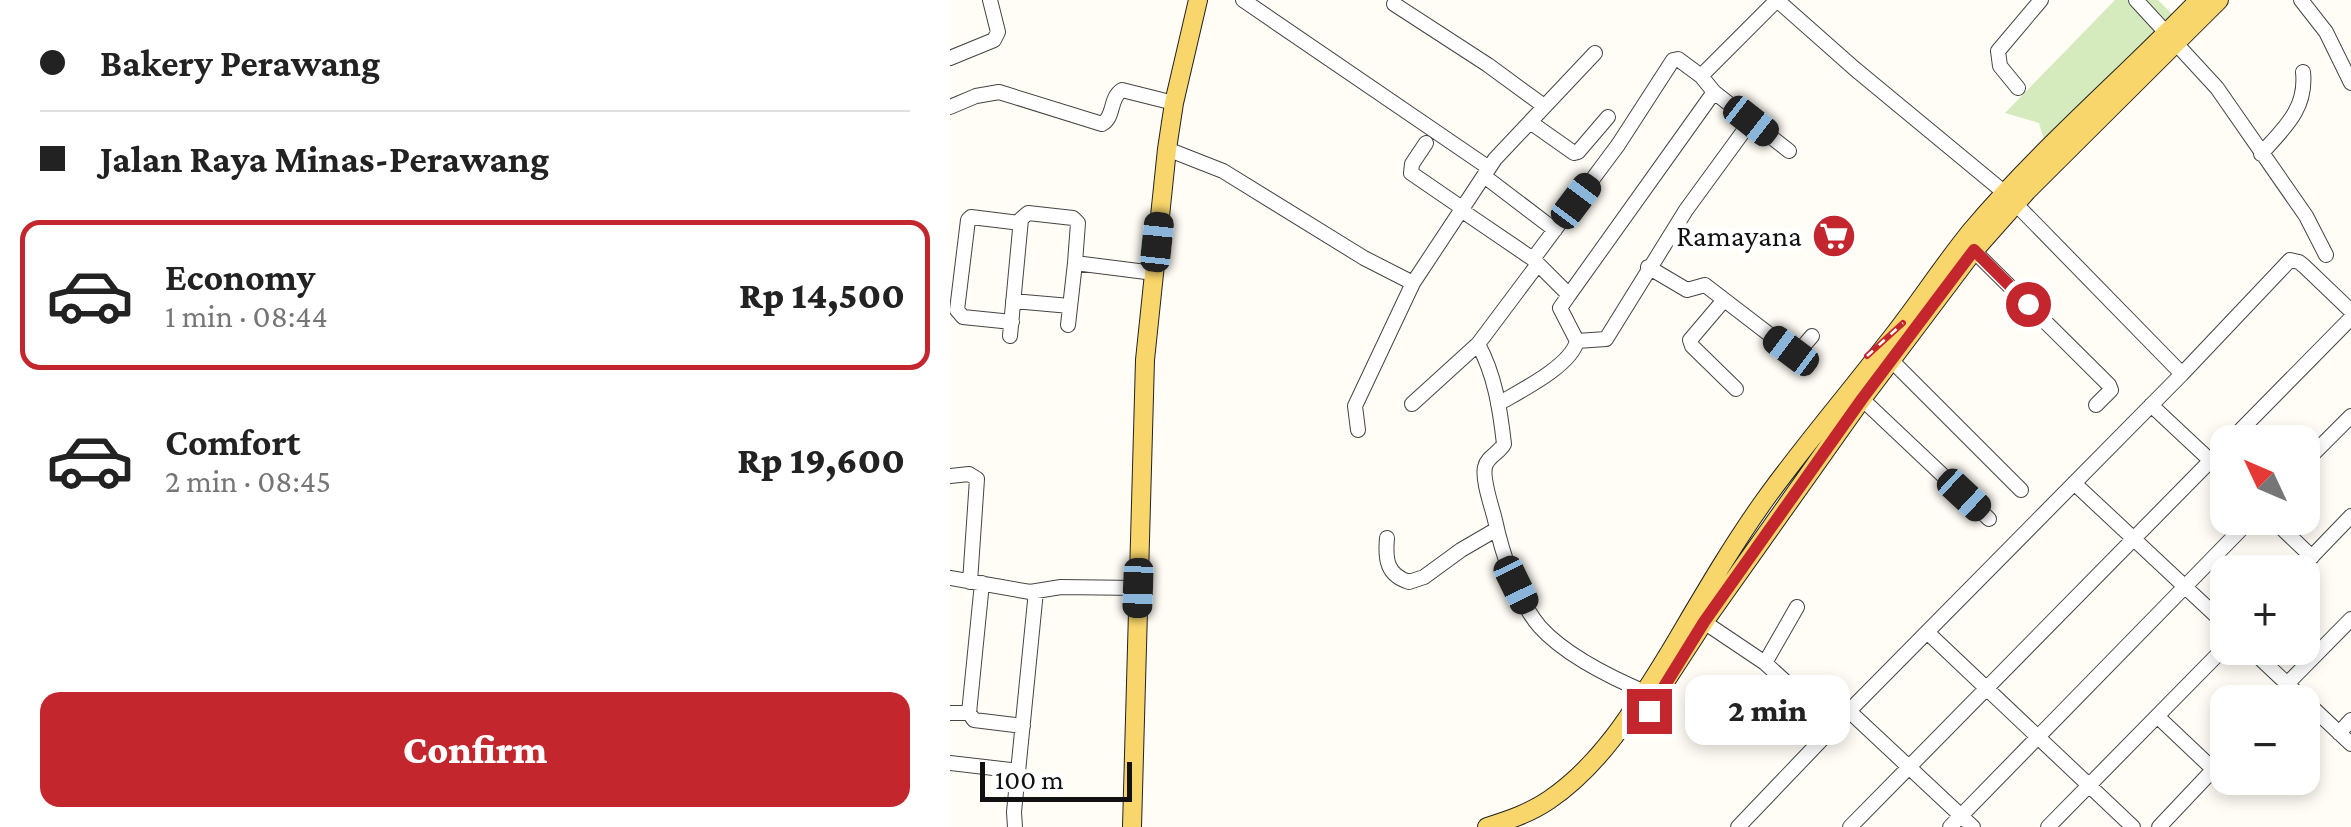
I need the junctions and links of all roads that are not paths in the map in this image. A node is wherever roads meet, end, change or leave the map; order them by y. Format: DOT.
graph roads {
  1 [pos="990,0"];
  2 [pos="1198,0"];
  3 [pos="1243,0"];
  4 [pos="1777,0"];
  5 [pos="2041,0"];
  6 [pos="2136,0"];
  7 [pos="2199,0"];
  8 [pos="2219,0"];
  9 [pos="2301,0"];
  10 [pos="1394,4"];
  11 [pos="2172,38"];
  12 [pos="1595,52"];
  13 [pos="950,58"];
  14 [pos="2304,72"];
  15 [pos="1701,76"];
  16 [pos="2351,83"];
  17 [pos="2018,88"];
  18 [pos="1714,92"];
  19 [pos="1174,103"];
  20 [pos="1544,106"];
  21 [pos="950,107"];
  22 [pos="1608,118"];
  23 [pos="1751,121"];
  24 [pos="1530,122"];
  25 [pos="1426,142"];
  26 [pos="1166,150"];
  27 [pos="1789,151"];
  28 [pos="2262,154"];
  29 [pos="1486,172"];
  30 [pos="2010,198"];
  31 [pos="1462,209"];
  32 [pos="1020,223"];
  33 [pos="1555,230"];
  34 [pos="1974,250"];
  35 [pos="2326,255"];
  36 [pos="1536,261"];
  37 [pos="1076,263"];
  38 [pos="1648,267"];
  39 [pos="1154,273"];
  40 [pos="1413,283"];
  41 [pos="1570,295"];
  42 [pos="1724,300"];
  43 [pos="1014,301"];
  44 [pos="1070,306"];
  45 [pos="2351,314"];
  46 [pos="1068,325"];
  47 [pos="1812,336"];
  48 [pos="1577,340"];
  49 [pos="1478,344"];
  50 [pos="1891,360"];
  51 [pos="2182,374"];
  52 [pos="1736,389"];
  53 [pos="1862,399"];
  54 [pos="1412,404"];
  55 [pos="1498,404"];
  56 [pos="2151,405"];
  57 [pos="2096,406"];
  58 [pos="2351,416"];
  59 [pos="2244,425"];
  60 [pos="1358,430"];
  61 [pos="2320,448"];
  62 [pos="2210,460"];
  63 [pos="950,476"];
  64 [pos="2074,483"];
  65 [pos="2021,490"];
  66 [pos="2351,516"];
  67 [pos="1989,519"];
  68 [pos="1497,530"];
  69 [pos="2235,535"];
  70 [pos="2289,535"];
  71 [pos="1387,538"];
  72 [pos="2133,538"];
  73 [pos="2311,555"];
  74 [pos="2313,555"];
  75 [pos="950,578"];
  76 [pos="976,583"];
  77 [pos="2185,586"];
  78 [pos="1138,588"];
  79 [pos="1036,591"];
  80 [pos="1797,607"];
  81 [pos="2210,610"];
  82 [pos="2351,619"];
  83 [pos="1704,622"];
  84 [pos="1926,632"];
  85 [pos="2210,662"];
  86 [pos="1766,663"];
  87 [pos="2267,665"];
  88 [pos="2288,685"];
  89 [pos="2290,685"];
  90 [pos="1986,688"];
  91 [pos="1652,694"];
  92 [pos="1812,706"];
  93 [pos="1849,711"];
  94 [pos="950,713"];
  95 [pos="970,713"];
  96 [pos="2320,715"];
  97 [pos="2157,716"];
  98 [pos="2351,720"];
  99 [pos="1023,726"];
  100 [pos="2339,733"];
  101 [pos="2037,738"];
  102 [pos="2351,744"];
  103 [pos="950,763"];
  104 [pos="2210,765"];
  105 [pos="1909,766"];
  106 [pos="1019,771"];
  107 [pos="2210,773"];
  108 [pos="2089,785"];
  109 [pos="1961,815"];
  110 [pos="1015,827"];
  111 [pos="1132,827"];
  112 [pos="1487,827"];
  113 [pos="1524,827"];
  114 [pos="1738,827"];
  115 [pos="1850,827"];
  116 [pos="1950,827"];
  117 [pos="1973,827"];
  118 [pos="2048,827"];
  119 [pos="2133,827"];
  120 [pos="2159,827"];
  1 -- 13 [label="street"];
  2 -- 19 [label="main road"];
  3 -- 29 [label="street"];
  4 -- 15 [label="street"];
  4 -- 30 [label="street"];
  5 -- 17 [label="street"];
  6 -- 11 [label="street"];
  7 -- 11 [label="main road"];
  8 -- 11 [label="main road"];
  9 -- 16 [label="street"];
  10 -- 20 [label="street"];
  11 -- 28 [label="street"];
  11 -- 30 [label="main road"];
  12 -- 20 [label="street"];
  14 -- 28 [label="street"];
  15 -- 18 [label="street"];
  15 -- 33 [label="street"];
  18 -- 23 [label="street"];
  18 -- 41 [label="street"];
  19 -- 21 [label="street"];
  19 -- 26 [label="main road"];
  20 -- 24 [label="street"];
  22 -- 24 [label="street"];
  23 -- 27 [label="street"];
  23 -- 38 [label="street"];
  24 -- 29 [label="street"];
  25 -- 31 [label="street"];
  26 -- 39 [label="main road"];
  26 -- 40 [label="street"];
  28 -- 35 [label="street"];
  29 -- 31 [label="street"];
  29 -- 33 [label="street"];
  30 -- 34 [label="main road"];
  30 -- 51 [label="street"];
  30 -- 91 [label="main road"];
  31 -- 36 [label="street"];
  31 -- 40 [label="street"];
  32 -- 37 [label="street"];
  32 -- 43 [label="street"];
  32 -- 43 [label="street"];
  33 -- 36 [label="street"];
  34 -- 50 [label="main road"];
  34 -- 57 [label="street"];
  36 -- 41 [label="street"];
  36 -- 49 [label="street"];
  37 -- 39 [label="street"];
  37 -- 44 [label="street"];
  38 -- 42 [label="street"];
  38 -- 48 [label="street"];
  39 -- 78 [label="main road"];
  40 -- 60 [label="street"];
  41 -- 48 [label="street"];
  42 -- 47 [label="street"];
  42 -- 52 [label="street"];
  43 -- 44 [label="street"];
  44 -- 46 [label="street"];
  45 -- 51 [label="street"];
  45 -- 59 [label="street"];
  48 -- 55 [label="street"];
  49 -- 54 [label="street"];
  49 -- 55 [label="street"];
  50 -- 53 [label="main road"];
  50 -- 65 [label="street"];
  51 -- 56 [label="street"];
  53 -- 67 [label="street"];
  53 -- 83 [label="main road"];
  55 -- 68 [label="street"];
  56 -- 62 [label="street"];
  56 -- 64 [label="street"];
  58 -- 61 [label="street"];
  62 -- 72 [label="street"];
  63 -- 76 [label="street"];
  64 -- 72 [label="street"];
  64 -- 84 [label="street"];
  66 -- 74 [label="street"];
  68 -- 71 [label="street"];
  68 -- 91 [label="street"];
  69 -- 77 [label="street"];
  70 -- 73 [label="street"];
  72 -- 77 [label="street"];
  72 -- 90 [label="street"];
  75 -- 76 [label="street"];
  76 -- 79 [label="street"];
  76 -- 95 [label="street"];
  77 -- 81 [label="street"];
  77 -- 101 [label="street"];
  78 -- 79 [label="street"];
  78 -- 111 [label="main road"];
  79 -- 99 [label="street"];
  80 -- 86 [label="street"];
  82 -- 89 [label="street"];
  83 -- 86 [label="street"];
  83 -- 91 [label="main road"];
  84 -- 90 [label="street"];
  84 -- 93 [label="street"];
  85 -- 97 [label="street"];
  86 -- 92 [label="street"];
  87 -- 88 [label="street"];
  90 -- 101 [label="street"];
  90 -- 105 [label="street"];
  91 -- 112 [label="main road"];
  91 -- 113 [label="main road"];
  93 -- 105 [label="street"];
  93 -- 114 [label="street"];
  94 -- 95 [label="street"];
  95 -- 99 [label="street"];
  96 -- 100 [label="street"];
  97 -- 104 [label="street"];
  97 -- 108 [label="street"];
  98 -- 100 [label="street"];
  99 -- 106 [label="street"];
  100 -- 102 [label="street"];
  101 -- 108 [label="street"];
  101 -- 109 [label="street"];
  103 -- 106 [label="street"];
  105 -- 109 [label="street"];
  105 -- 115 [label="street"];
  106 -- 110 [label="street"];
  107 -- 120 [label="street"];
  108 -- 118 [label="street"];
  108 -- 119 [label="street"];
  109 -- 116 [label="street"];
  109 -- 117 [label="street"];
}
